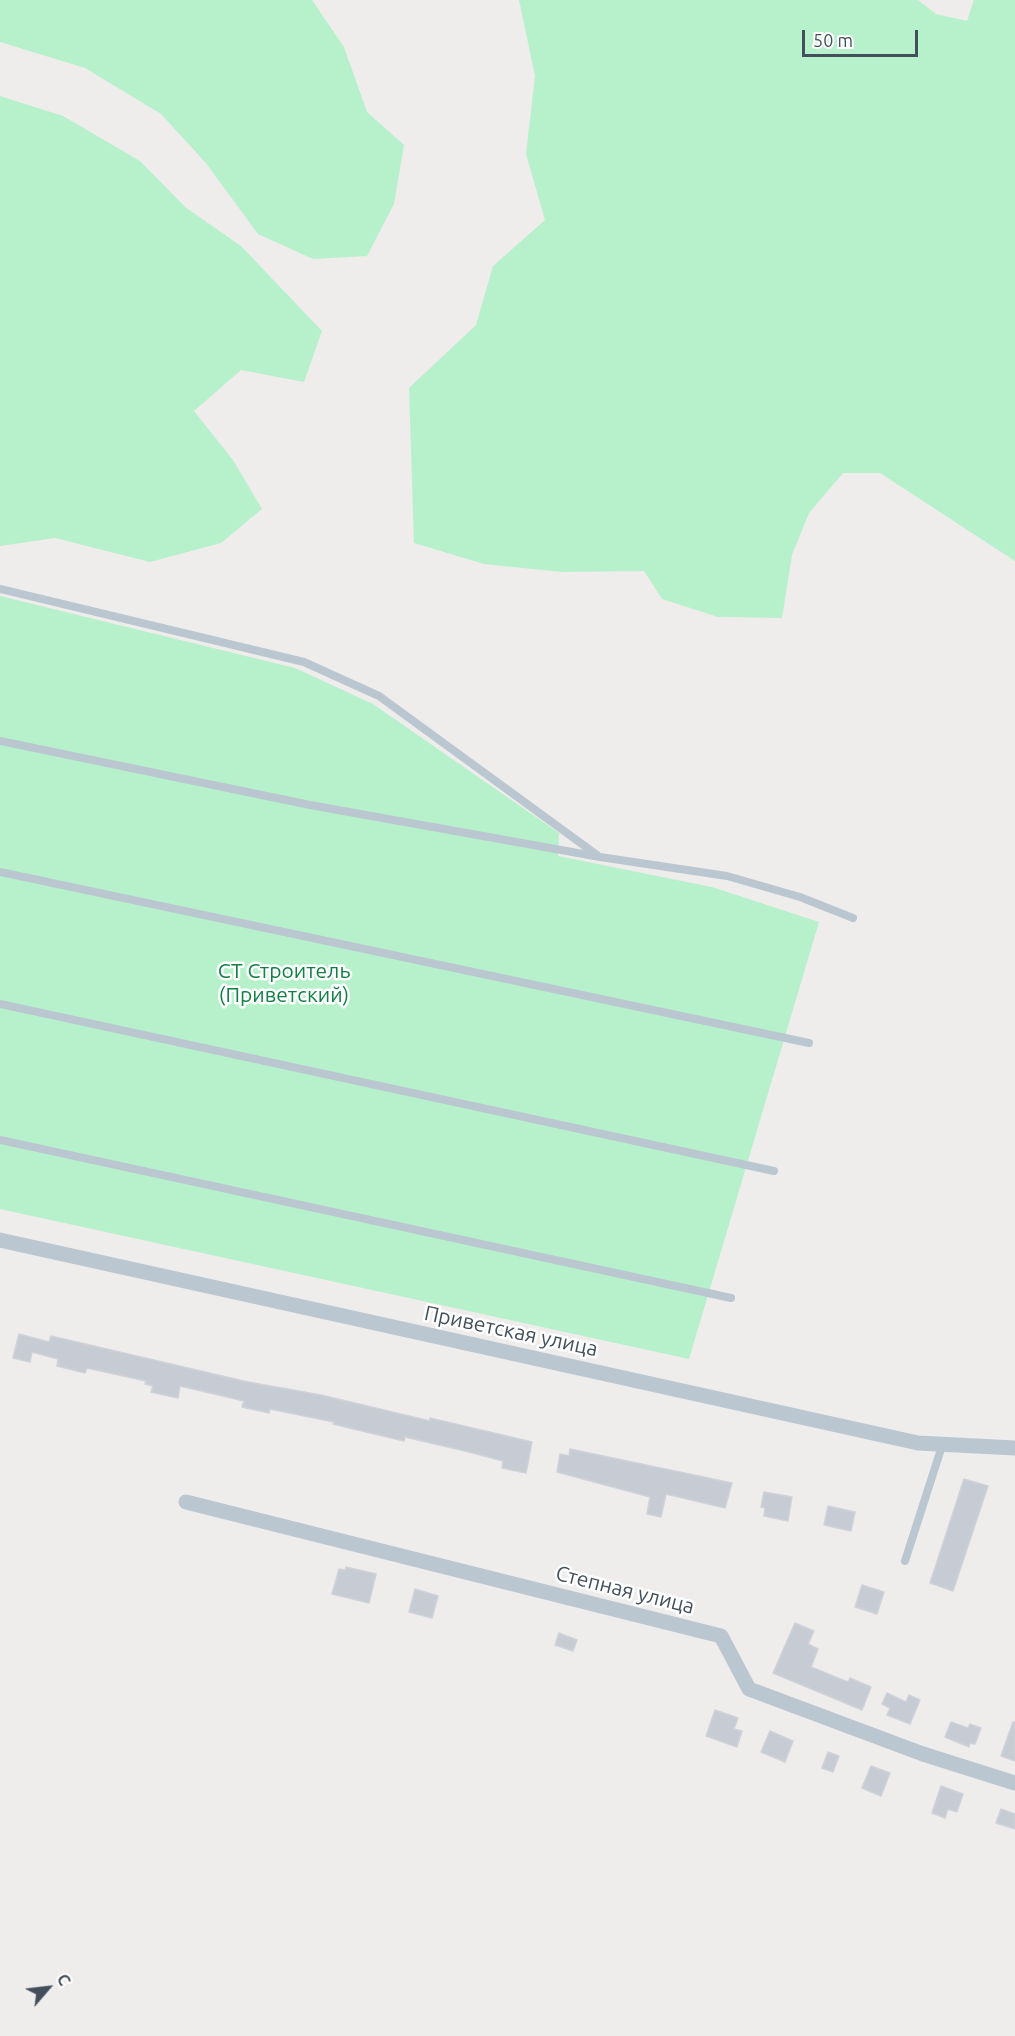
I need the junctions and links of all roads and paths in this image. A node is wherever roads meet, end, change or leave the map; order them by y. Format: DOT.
graph roads {
  1 [pos="0,589"];
  2 [pos="0,741"];
  3 [pos="600,857"];
  4 [pos="0,872"];
  5 [pos="853,918"];
  6 [pos="0,1004"];
  7 [pos="809,1043"];
  8 [pos="0,1140"];
  9 [pos="774,1171"];
  10 [pos="0,1240"];
  11 [pos="731,1298"];
  12 [pos="942,1446"];
  13 [pos="1015,1448"];
  14 [pos="186,1502"];
  15 [pos="905,1561"];
  16 [pos="1015,1783"];
  1 -- 3 [label="lane"];
  2 -- 3 [label="lane"];
  3 -- 5 [label="lane"];
  4 -- 7 [label="lane"];
  6 -- 9 [label="lane"];
  8 -- 11 [label="lane"];
  10 -- 12 [label="street, Приветская улица"];
  12 -- 13 [label="street, Приветская улица"];
  12 -- 15 [label="lane"];
  14 -- 16 [label="street, Степная улица"];
}
